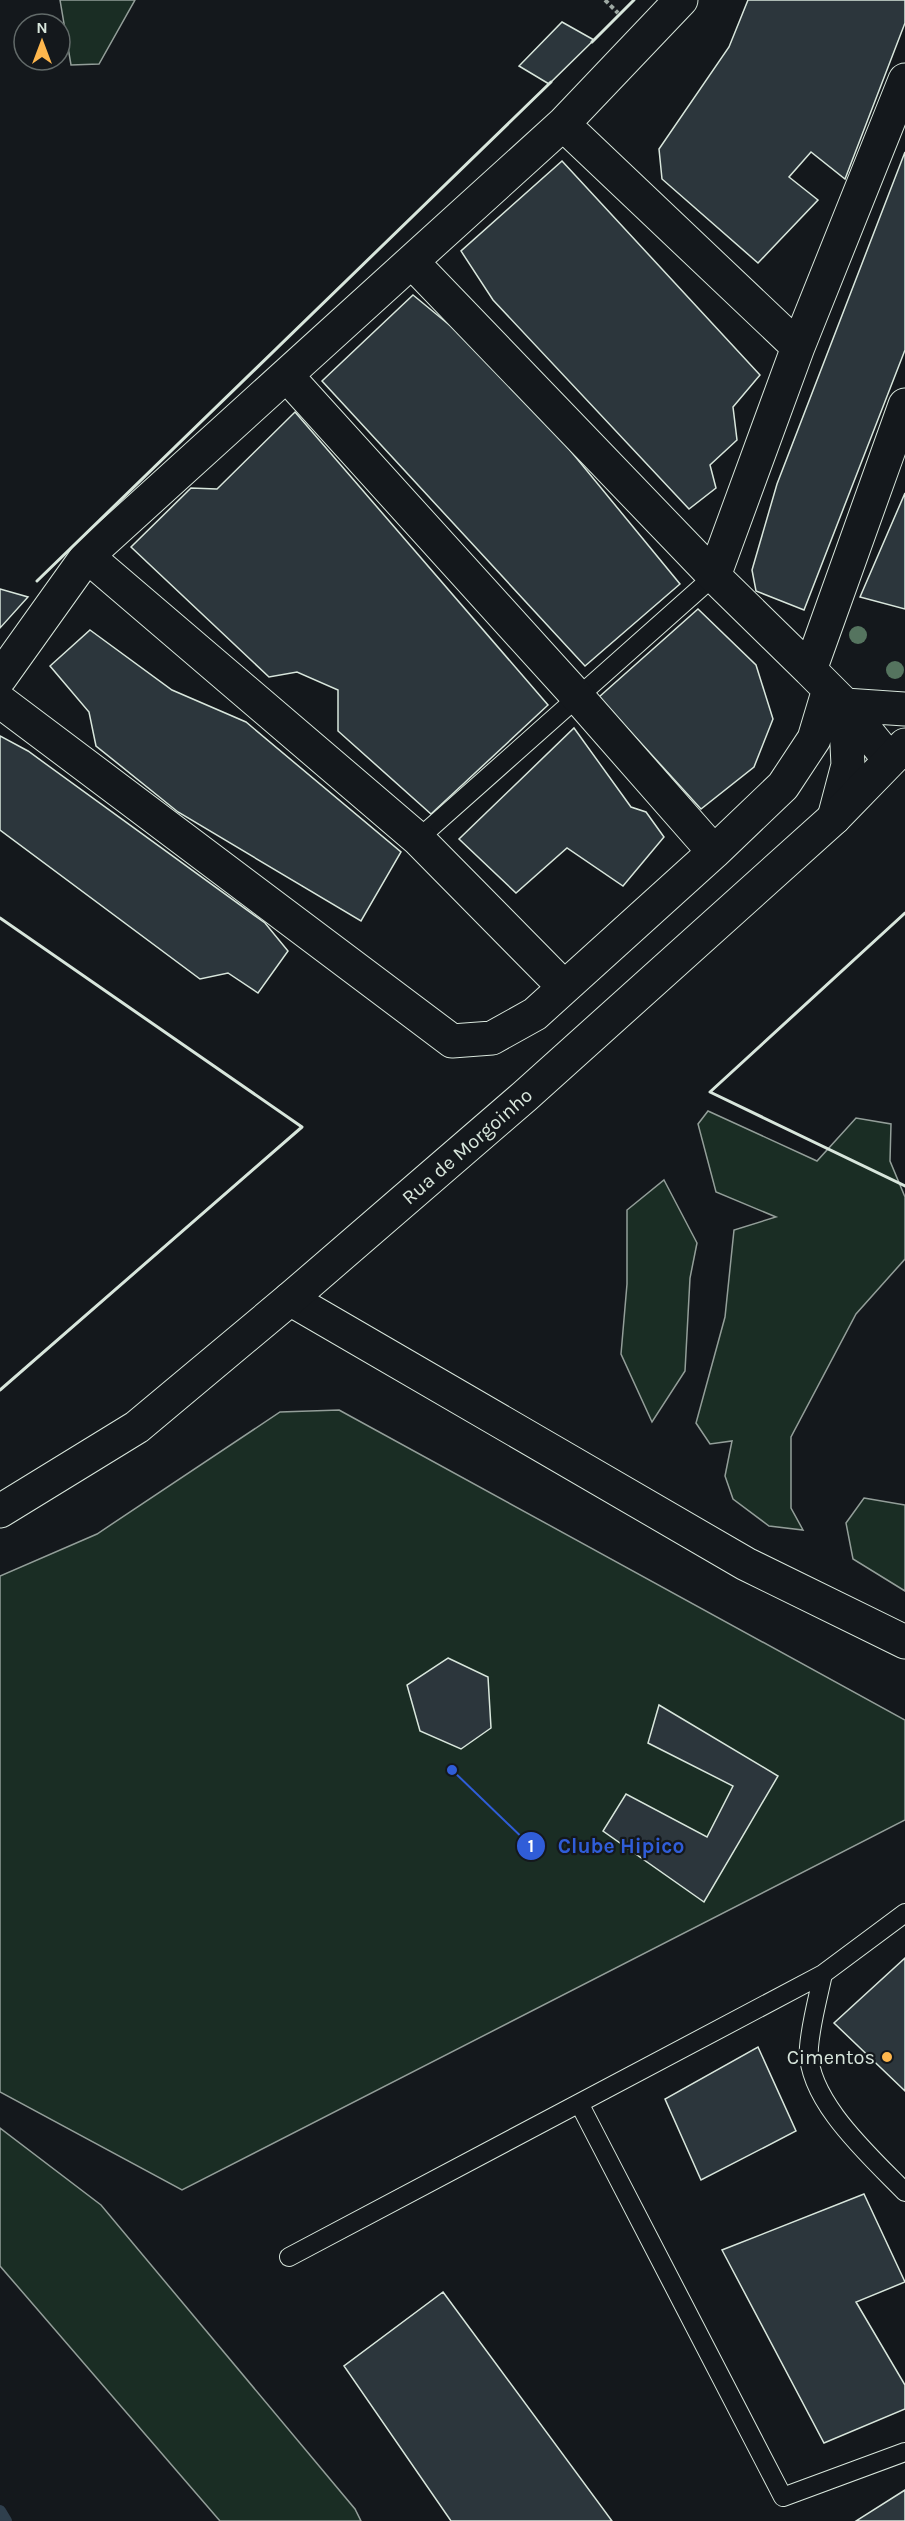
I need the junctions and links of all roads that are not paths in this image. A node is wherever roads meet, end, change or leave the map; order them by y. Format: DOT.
graph roads {
  1 [pos="681,0"];
  2 [pos="905,80"];
  3 [pos="564,124"];
  4 [pos="413,263"];
  5 [pos="798,347"];
  6 [pos="287,376"];
  7 [pos="905,405"];
  8 [pos="87,556"];
  9 [pos="714,576"];
  10 [pos="0,678"];
  11 [pos="828,688"];
  12 [pos="577,696"];
  13 [pos="0,701"];
  14 [pos="905,709"];
  15 [pos="897,752"];
  16 [pos="834,818"];
  17 [pos="418,839"];
  18 [pos="714,852"];
  19 [pos="563,986"];
  20 [pos="290,1299"];
  21 [pos="0,1511"];
  22 [pos="905,1642"];
  23 [pos="905,1913"];
  24 [pos="823,1974"];
  25 [pos="580,2105"];
  26 [pos="905,2192"];
  27 [pos="289,2257"];
  28 [pos="905,2452"];
  1 -- 3 [label="street"];
  2 -- 5 [label="street"];
  3 -- 4 [label="street"];
  3 -- 5 [label="street"];
  4 -- 6 [label="street"];
  4 -- 9 [label="street"];
  5 -- 9 [label="street"];
  6 -- 8 [label="street"];
  6 -- 12 [label="street"];
  7 -- 11 [label="street"];
  8 -- 10 [label="street"];
  8 -- 17 [label="street"];
  9 -- 11 [label="street"];
  9 -- 12 [label="lane"];
  11 -- 14 [label="street"];
  11 -- 15 [label="street"];
  11 -- 16 [label="street"];
  11 -- 18 [label="street"];
  12 -- 17 [label="lane"];
  12 -- 18 [label="street"];
  13 -- 19 [label="street"];
  15 -- 16 [label="street, Rua de Morgoinho"];
  16 -- 20 [label="street, Rua de Morgoinho"];
  17 -- 19 [label="street"];
  18 -- 19 [label="street"];
  20 -- 21 [label="street, Rua de Morgoinho"];
  20 -- 22 [label="street"];
  23 -- 24 [label="lane"];
  24 -- 25 [label="lane"];
  24 -- 26 [label="lane"];
  25 -- 27 [label="lane"];
  25 -- 28 [label="lane"];
}
